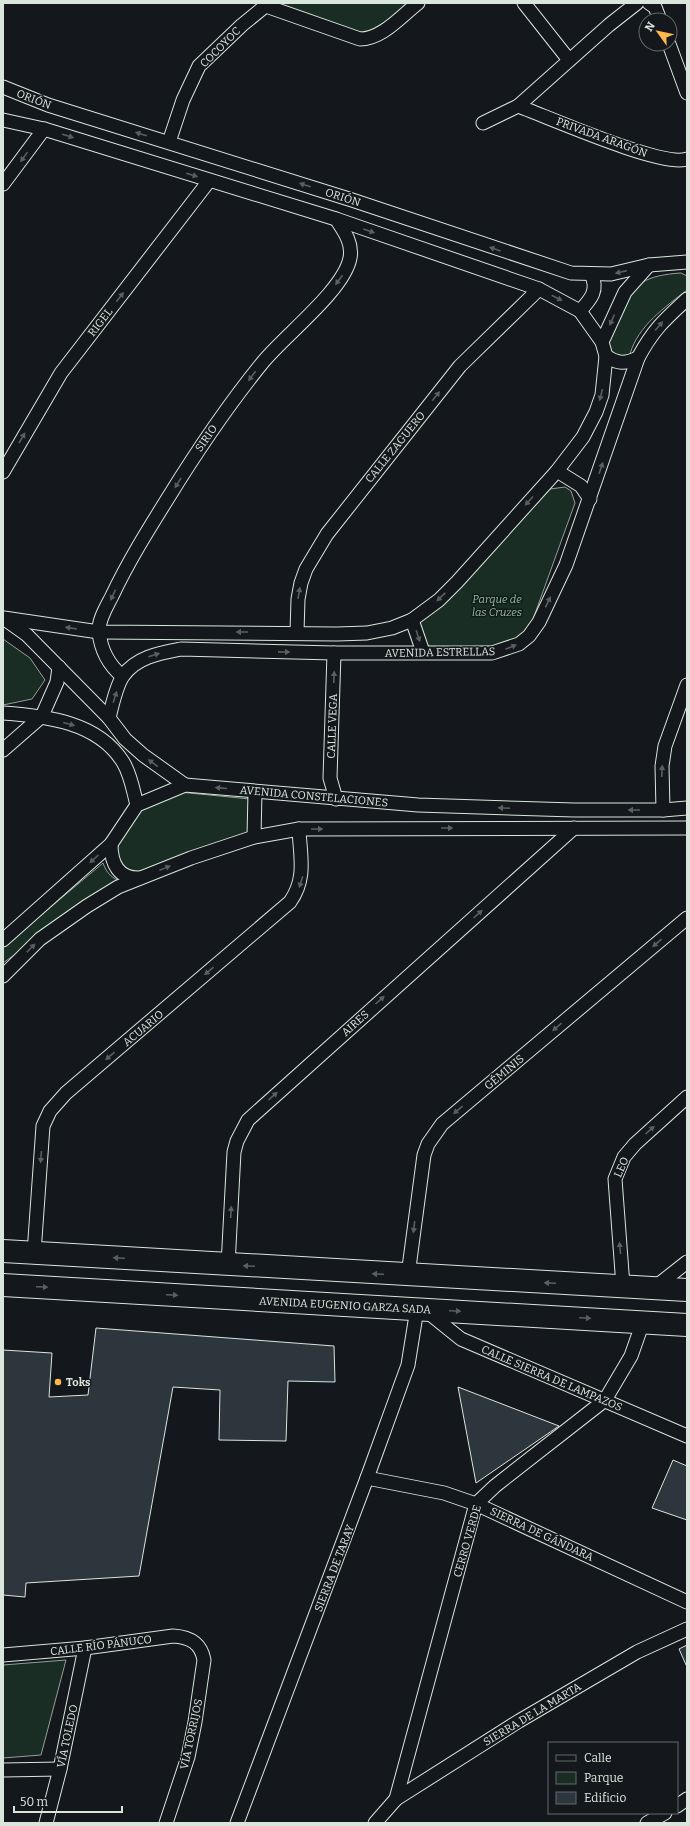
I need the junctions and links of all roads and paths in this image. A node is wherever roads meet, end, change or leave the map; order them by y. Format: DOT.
graph roads {
  1 [pos="418,3"];
  2 [pos="524,3"];
  3 [pos="637,3"];
  4 [pos="649,3"];
  5 [pos="268,4"];
  6 [pos="657,12"];
  7 [pos="672,52"];
  8 [pos="569,60"];
  9 [pos="3,87"];
  10 [pos="687,93"];
  11 [pos="518,106"];
  12 [pos="3,120"];
  13 [pos="483,123"];
  14 [pos="44,129"];
  15 [pos="170,142"];
  16 [pos="687,159"];
  17 [pos="210,181"];
  18 [pos="3,184"];
  19 [pos="336,219"];
  20 [pos="687,262"];
  21 [pos="649,265"];
  22 [pos="590,274"];
  23 [pos="539,289"];
  24 [pos="687,299"];
  25 [pos="580,311"];
  26 [pos="602,342"];
  27 [pos="606,356"];
  28 [pos="638,358"];
  29 [pos="557,471"];
  30 [pos="3,472"];
  31 [pos="590,499"];
  32 [pos="4,618"];
  33 [pos="412,620"];
  34 [pos="99,632"];
  35 [pos="298,632"];
  36 [pos="423,652"];
  37 [pos="334,653"];
  38 [pos="59,667"];
  39 [pos="122,676"];
  40 [pos="687,685"];
  41 [pos="3,713"];
  42 [pos="42,716"];
  43 [pos="109,718"];
  44 [pos="3,750"];
  45 [pos="185,785"];
  46 [pos="255,792"];
  47 [pos="336,799"];
  48 [pos="137,805"];
  49 [pos="687,808"];
  50 [pos="663,810"];
  51 [pos="574,828"];
  52 [pos="687,828"];
  53 [pos="299,829"];
  54 [pos="254,837"];
  55 [pos="111,844"];
  56 [pos="141,878"];
  57 [pos="687,918"];
  58 [pos="3,940"];
  59 [pos="3,976"];
  60 [pos="687,1097"];
  61 [pos="3,1251"];
  62 [pos="34,1253"];
  63 [pos="687,1262"];
  64 [pos="228,1265"];
  65 [pos="408,1275"];
  66 [pos="3,1285"];
  67 [pos="623,1286"];
  68 [pos="654,1288"];
  69 [pos="687,1290"];
  70 [pos="421,1309"];
  71 [pos="643,1322"];
  72 [pos="687,1325"];
  73 [pos="605,1400"];
  74 [pos="687,1436"];
  75 [pos="367,1478"];
  76 [pos="476,1504"];
  77 [pos="687,1602"];
  78 [pos="687,1629"];
  79 [pos="198,1644"];
  80 [pos="85,1648"];
  81 [pos="3,1655"];
  82 [pos="60,1769"];
  83 [pos="3,1770"];
  84 [pos="396,1799"];
  85 [pos="687,1799"];
  86 [pos="678,1805"];
  87 [pos="663,1814"];
  88 [pos="46,1823"];
  89 [pos="166,1823"];
  90 [pos="238,1823"];
  91 [pos="375,1823"];
  92 [pos="647,1823"];
  1 -- 5 [label="street, COCOYOC"];
  2 -- 8 [label="street"];
  3 -- 8 [label="street"];
  4 -- 6 [label="street"];
  5 -- 15 [label="street, COCOYOC"];
  7 -- 10 [label="street"];
  8 -- 11 [label="street"];
  15 -- 9 [label="street, ORIÓN, one-way"];
  11 -- 13 [label="street"];
  11 -- 16 [label="street, PRIVADA ARAGÓN"];
  12 -- 14 [label="street"];
  14 -- 17 [label="street, one-way"];
  14 -- 18 [label="street, one-way"];
  22 -- 15 [label="street, ORIÓN, one-way"];
  17 -- 19 [label="street"];
  30 -- 17 [label="street, RIGEL, one-way"];
  19 -- 23 [label="street, one-way"];
  19 -- 34 [label="street, SIRIO, one-way"];
  20 -- 21 [label="street, ORIÓN"];
  21 -- 22 [label="street, ORIÓN, one-way"];
  21 -- 26 [label="street, one-way"];
  22 -- 25 [label="street"];
  23 -- 25 [label="street, one-way"];
  35 -- 23 [label="street, CALLE ZAGUERO, one-way"];
  28 -- 24 [label="street, AVENIDA ESTRELLAS, one-way"];
  25 -- 26 [label="street"];
  26 -- 27 [label="street"];
  27 -- 28 [label="street"];
  27 -- 29 [label="street, one-way"];
  31 -- 28 [label="street, AVENIDA ESTRELLAS, one-way"];
  29 -- 31 [label="street"];
  29 -- 33 [label="street, one-way"];
  36 -- 31 [label="street, AVENIDA ESTRELLAS, one-way"];
  34 -- 32 [label="street, one-way"];
  32 -- 38 [label="street"];
  33 -- 35 [label="street"];
  33 -- 36 [label="street, one-way"];
  35 -- 34 [label="street, one-way"];
  34 -- 39 [label="street"];
  36 -- 37 [label="street, AVENIDA ESTRELLAS"];
  39 -- 37 [label="street, AVENIDA ESTRELLAS, one-way"];
  47 -- 37 [label="street, CALLE VEGA, one-way"];
  38 -- 42 [label="street"];
  38 -- 43 [label="street"];
  43 -- 39 [label="street, one-way"];
  50 -- 40 [label="street, one-way"];
  41 -- 42 [label="street"];
  42 -- 44 [label="street"];
  42 -- 48 [label="street, one-way"];
  45 -- 43 [label="street, one-way"];
  46 -- 45 [label="street, AVENIDA CONSTELACIONES, one-way"];
  45 -- 48 [label="street, AVENIDA CONSTELACIONES"];
  46 -- 47 [label="street, AVENIDA CONSTELACIONES"];
  46 -- 54 [label="street"];
  50 -- 47 [label="street, AVENIDA CONSTELACIONES, one-way"];
  48 -- 55 [label="street"];
  49 -- 50 [label="street, AVENIDA CONSTELACIONES"];
  51 -- 52 [label="street"];
  53 -- 51 [label="street, one-way"];
  64 -- 51 [label="street, AIRES, one-way"];
  53 -- 54 [label="street"];
  53 -- 62 [label="street, ACUARIO, one-way"];
  56 -- 54 [label="street, one-way"];
  55 -- 56 [label="street"];
  55 -- 58 [label="street, one-way"];
  59 -- 56 [label="street, one-way"];
  57 -- 65 [label="street, GÉMINIS, one-way"];
  67 -- 60 [label="street, LEO, one-way"];
  61 -- 62 [label="highway"];
  64 -- 62 [label="highway, one-way"];
  63 -- 68 [label="street"];
  65 -- 64 [label="highway, one-way"];
  67 -- 65 [label="highway, one-way"];
  66 -- 70 [label="highway, AVENIDA EUGENIO GARZA SADA, one-way"];
  67 -- 68 [label="highway"];
  68 -- 69 [label="highway"];
  70 -- 71 [label="highway, AVENIDA EUGENIO GARZA SADA, one-way"];
  70 -- 73 [label="street, CALLE SIERRA DE LAMPAZOS"];
  70 -- 75 [label="street, SIERRA DE TARAY"];
  71 -- 72 [label="highway, AVENIDA EUGENIO GARZA SADA"];
  71 -- 73 [label="street, CERRO VERDE"];
  73 -- 74 [label="street, CALLE SIERRA DE LAMPAZOS"];
  73 -- 76 [label="street, CERRO VERDE"];
  75 -- 76 [label="street, SIERRA DE GÁNDARA"];
  75 -- 90 [label="street, SIERRA DE TARAY"];
  76 -- 77 [label="street, SIERRA DE GÁNDARA"];
  76 -- 84 [label="street, CERRO VERDE"];
  78 -- 84 [label="street, SIERRA DE LA MARTA"];
  79 -- 80 [label="street, CALLE RÍO PÁNUCO"];
  79 -- 89 [label="street, VÍA TORRIJOS"];
  80 -- 81 [label="street, CALLE RÍO PÁNUCO"];
  80 -- 82 [label="street, VÍA TOLEDO"];
  82 -- 83 [label="street"];
  82 -- 88 [label="street, VÍA TOLEDO"];
  84 -- 91 [label="street, SIERRA DE LA MARTA"];
  85 -- 86 [label="street"];
  87 -- 92 [label="street"];
}
